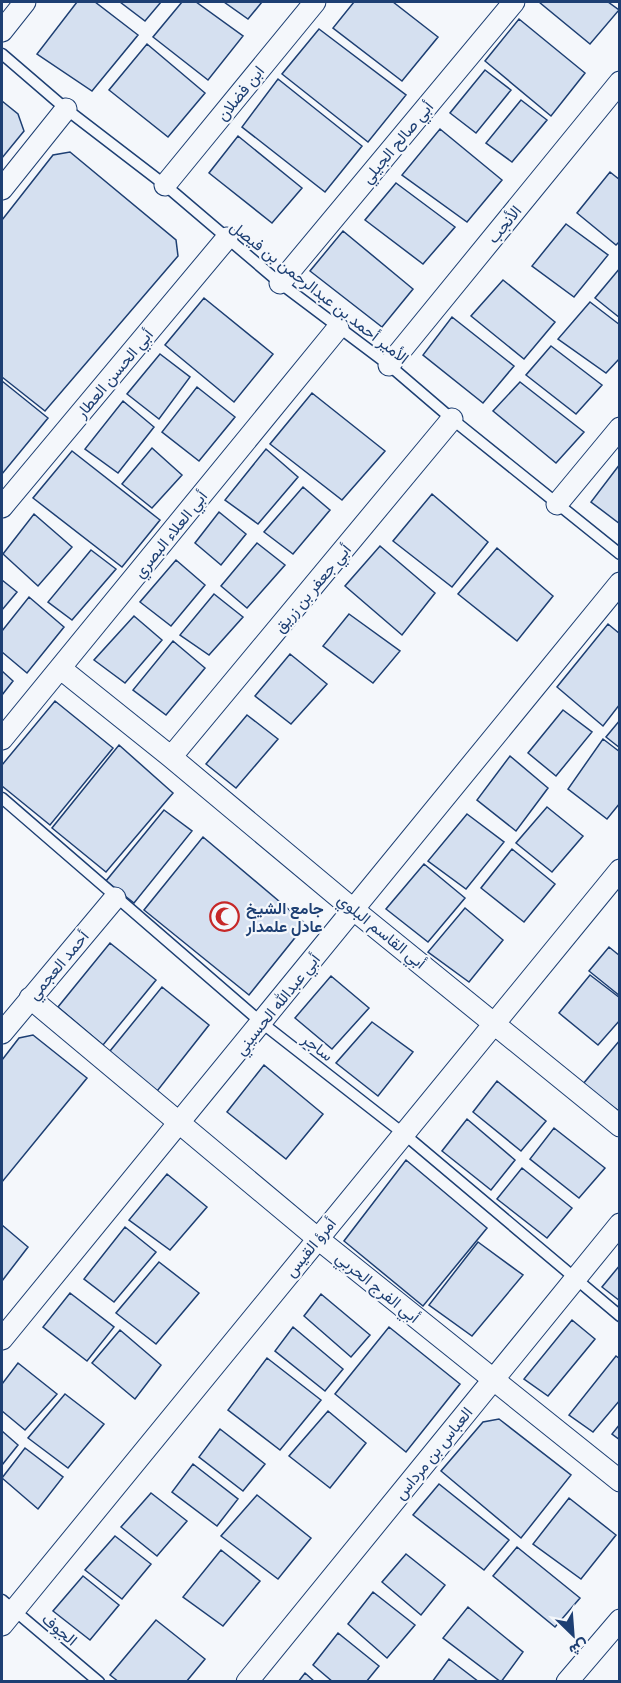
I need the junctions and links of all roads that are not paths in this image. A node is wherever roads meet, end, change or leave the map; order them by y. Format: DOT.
graph roads {
  1 [pos="25,2"];
  2 [pos="315,2"];
  3 [pos="514,2"];
  4 [pos="2,31"];
  5 [pos="2,54"];
  6 [pos="620,82"];
  7 [pos="66,109"];
  8 [pos="165,185"];
  9 [pos="2,189"];
  10 [pos="227,238"];
  11 [pos="280,283"];
  12 [pos="338,328"];
  13 [pos="389,365"];
  14 [pos="452,419"];
  15 [pos="620,428"];
  16 [pos="557,504"];
  17 [pos="2,507"];
  18 [pos="620,554"];
  19 [pos="620,583"];
  20 [pos="60,668"];
  21 [pos="2,739"];
  22 [pos="171,757"];
  23 [pos="2,798"];
  24 [pos="620,870"];
  25 [pos="115,898"];
  26 [pos="354,910"];
  27 [pos="30,998"];
  28 [pos="495,1022"];
  29 [pos="262,1023"];
  30 [pos="2,1033"];
  31 [pos="179,1123"];
  32 [pos="620,1126"];
  33 [pos="404,1134"];
  34 [pos="620,1224"];
  35 [pos="317,1238"];
  36 [pos="575,1279"];
  37 [pos="620,1316"];
  38 [pos="2,1339"];
  39 [pos="493,1379"];
  40 [pos="620,1480"];
  41 [pos="6,1611"];
  42 [pos="620,1620"];
  43 [pos="99,1682"];
  44 [pos="247,1682"];
  45 [pos="567,1682"];
  1 -- 4 [label="street"];
  2 -- 8 [label="street, ابن فضلان"];
  3 -- 11 [label="street, أبي صالح الجيلي"];
  5 -- 7 [label="lane, الأمير أحمد بن عبدالرحمن بن فيصل"];
  6 -- 13 [label="street, الأنجب"];
  7 -- 8 [label="lane, الأمير أحمد بن عبدالرحمن بن فيصل"];
  7 -- 9 [label="street"];
  8 -- 10 [label="lane, الأمير أحمد بن عبدالرحمن بن فيصل"];
  10 -- 11 [label="lane, الأمير أحمد بن عبدالرحمن بن فيصل"];
  10 -- 17 [label="street, أبي الحسن العطار"];
  11 -- 12 [label="lane, الأمير أحمد بن عبدالرحمن بن فيصل"];
  12 -- 13 [label="lane, الأمير أحمد بن عبدالرحمن بن فيصل"];
  12 -- 20 [label="street, أبي العلاء البصري"];
  13 -- 14 [label="lane, الأمير أحمد بن عبدالرحمن بن فيصل"];
  14 -- 16 [label="lane, الأمير أحمد بن عبدالرحمن بن فيصل"];
  14 -- 22 [label="street, أبي جعفر بن زريق"];
  15 -- 16 [label="street"];
  16 -- 18 [label="lane, الأمير أحمد بن عبدالرحمن بن فيصل"];
  19 -- 26 [label="street, أبي عبدالله الحسيني"];
  20 -- 21 [label="street, أبي العلاء البصري"];
  20 -- 22 [label="street, أبي القاسم البلوي"];
  22 -- 26 [label="street, أبي القاسم البلوي"];
  23 -- 25 [label="lane, ساجر"];
  24 -- 28 [label="street, أمرؤ القيس"];
  25 -- 27 [label="street, أحمد العجمي"];
  25 -- 29 [label="lane, ساجر"];
  26 -- 28 [label="street, أبي القاسم البلوي"];
  26 -- 29 [label="street, أبي عبدالله الحسيني"];
  27 -- 30 [label="street, أحمد العجمي"];
  27 -- 31 [label="street, أبي الفرج الحربي"];
  28 -- 32 [label="street, أبي القاسم البلوي"];
  28 -- 33 [label="street, أمرؤ القيس"];
  29 -- 31 [label="street, أبي عبدالله الحسيني"];
  29 -- 33 [label="lane, ساجر"];
  31 -- 35 [label="street, أبي الفرج الحربي"];
  31 -- 38 [label="street, أبي عبدالله الحسيني"];
  33 -- 35 [label="street, أمرؤ القيس"];
  33 -- 36 [label="lane, ساجر"];
  34 -- 36 [label="street, العباس بن مرداس"];
  35 -- 39 [label="street, أبي الفرج الحربي"];
  35 -- 41 [label="street, أمرؤ القيس"];
  36 -- 37 [label="lane, ساجر"];
  36 -- 39 [label="street, العباس بن مرداس"];
  39 -- 40 [label="street, أبي الفرج الحربي"];
  39 -- 44 [label="street, العباس بن مرداس"];
  41 -- 43 [label="lane, الجوف"];
  42 -- 45 [label="street"];
}
